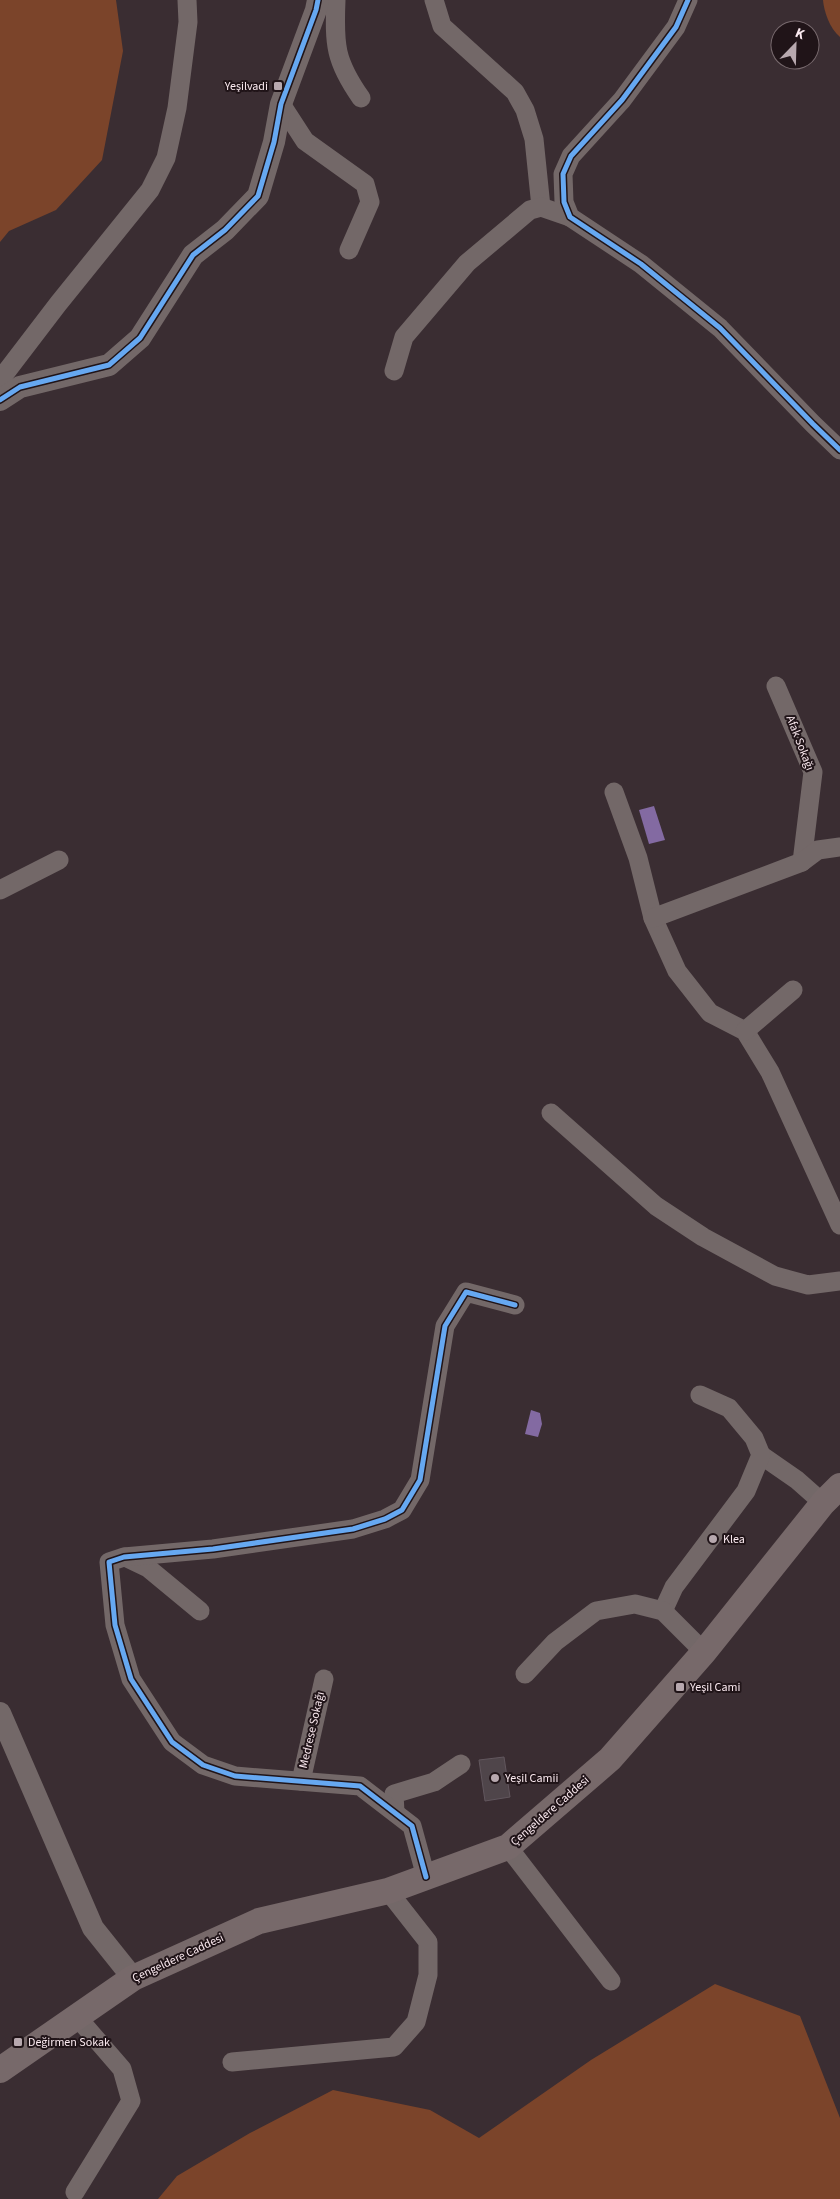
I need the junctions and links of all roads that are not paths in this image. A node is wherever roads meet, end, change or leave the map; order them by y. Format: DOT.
graph roads {
  1 [pos="187,0"];
  2 [pos="318,0"];
  3 [pos="336,0"];
  4 [pos="434,0"];
  5 [pos="688,0"];
  6 [pos="362,98"];
  7 [pos="281,104"];
  8 [pos="541,208"];
  9 [pos="570,217"];
  10 [pos="349,250"];
  11 [pos="394,371"];
  12 [pos="0,380"];
  13 [pos="0,400"];
  14 [pos="840,450"];
  15 [pos="776,686"];
  16 [pos="614,792"];
  17 [pos="840,847"];
  18 [pos="59,860"];
  19 [pos="802,862"];
  20 [pos="0,890"];
  21 [pos="653,918"];
  22 [pos="793,990"];
  23 [pos="745,1031"];
  24 [pos="551,1113"];
  25 [pos="840,1226"];
  26 [pos="840,1281"];
  27 [pos="515,1305"];
  28 [pos="700,1395"];
  29 [pos="761,1455"];
  30 [pos="832,1495"];
  31 [pos="124,1557"];
  32 [pos="200,1611"];
  33 [pos="663,1611"];
  34 [pos="704,1652"];
  35 [pos="525,1674"];
  36 [pos="324,1680"];
  37 [pos="0,1712"];
  38 [pos="461,1764"];
  39 [pos="301,1781"];
  40 [pos="395,1812"];
  41 [pos="508,1847"];
  42 [pos="426,1877"];
  43 [pos="388,1890"];
  44 [pos="133,1978"];
  45 [pos="611,1981"];
  46 [pos="77,2017"];
  47 [pos="232,2062"];
  48 [pos="0,2070"];
  49 [pos="75,2192"];
  1 -- 12 [label="street"];
  2 -- 7 [label="street"];
  3 -- 6 [label="street"];
  4 -- 8 [label="street"];
  5 -- 9 [label="street"];
  7 -- 10 [label="street"];
  7 -- 13 [label="street"];
  8 -- 9 [label="street"];
  8 -- 11 [label="street"];
  9 -- 14 [label="street"];
  15 -- 19 [label="street, Afak Sokağı"];
  16 -- 21 [label="street"];
  17 -- 19 [label="street"];
  18 -- 20 [label="street"];
  19 -- 21 [label="street"];
  21 -- 23 [label="street"];
  22 -- 23 [label="street"];
  23 -- 25 [label="street"];
  24 -- 26 [label="street"];
  27 -- 31 [label="street"];
  28 -- 29 [label="street"];
  29 -- 30 [label="street"];
  29 -- 33 [label="street"];
  30 -- 34 [label="main road, Çengeldere Caddesi"];
  31 -- 32 [label="street"];
  31 -- 39 [label="street"];
  33 -- 34 [label="street"];
  33 -- 35 [label="street"];
  34 -- 41 [label="main road, Çengeldere Caddesi"];
  36 -- 39 [label="street, Medrese Sokağı"];
  37 -- 44 [label="street"];
  38 -- 40 [label="street"];
  39 -- 40 [label="street"];
  40 -- 42 [label="street"];
  41 -- 42 [label="main road, Çengeldere Caddesi"];
  41 -- 45 [label="street"];
  42 -- 43 [label="main road, Çengeldere Caddesi"];
  43 -- 44 [label="main road, Çengeldere Caddesi"];
  43 -- 47 [label="street"];
  44 -- 46 [label="main road, Çengeldere Caddesi"];
  46 -- 48 [label="main road, Çengeldere Caddesi"];
  46 -- 49 [label="street"];
}
